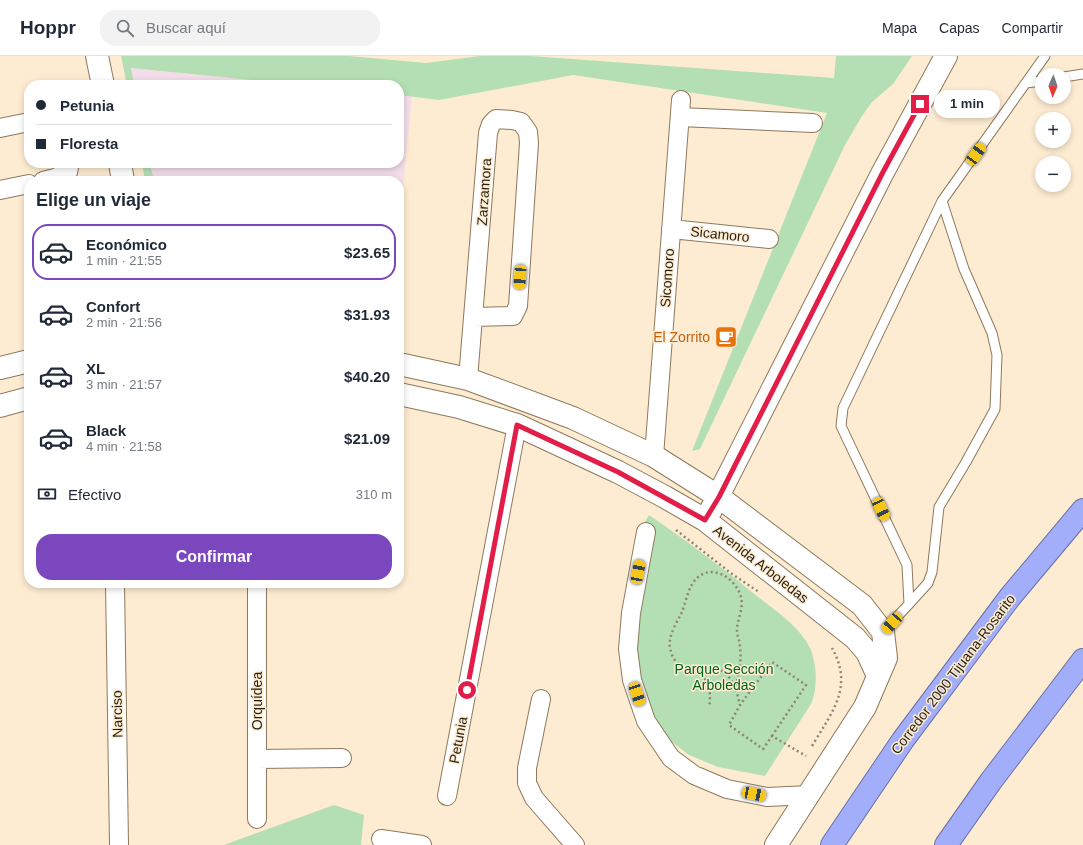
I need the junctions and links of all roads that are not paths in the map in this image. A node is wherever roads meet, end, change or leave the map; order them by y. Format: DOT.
graph roads {
  1 [pos="97,56"];
  2 [pos="946,56"];
  3 [pos="1045,56"];
  4 [pos="1083,74"];
  5 [pos="1071,76"];
  6 [pos="102,80"];
  7 [pos="1035,82"];
  8 [pos="1026,83"];
  9 [pos="813,122"];
  10 [pos="24,123"];
  11 [pos="0,128"];
  12 [pos="69,168"];
  13 [pos="60,176"];
  14 [pos="24,185"];
  15 [pos="0,190"];
  16 [pos="942,201"];
  17 [pos="671,229"];
  18 [pos="769,239"];
  19 [pos="474,317"];
  20 [pos="24,362"];
  21 [pos="404,365"];
  22 [pos="0,368"];
  23 [pos="468,379"];
  24 [pos="404,395"];
  25 [pos="24,399"];
  26 [pos="0,406"];
  27 [pos="517,425"];
  28 [pos="654,456"];
  29 [pos="719,497"];
  30 [pos="1083,510"];
  31 [pos="705,520"];
  32 [pos="646,532"];
  33 [pos="115,588"];
  34 [pos="256,588"];
  35 [pos="908,604"];
  36 [pos="883,632"];
  37 [pos="1083,660"];
  38 [pos="878,676"];
  39 [pos="541,699"];
  40 [pos="342,758"];
  41 [pos="257,759"];
  42 [pos="810,795"];
  43 [pos="447,796"];
  44 [pos="257,819"];
  45 [pos="382,839"];
  46 [pos="120,845"];
  47 [pos="422,845"];
  48 [pos="576,845"];
  49 [pos="776,845"];
  50 [pos="832,845"];
  51 [pos="946,845"];
  1 -- 6 [label="street"];
  2 -- 29 [label="street"];
  3 -- 8 [label="lane"];
  4 -- 5 [label="lane"];
  7 -- 8 [label="lane"];
  8 -- 16 [label="lane"];
  9 -- 17 [label="street, Sicomoro"];
  10 -- 11 [label="street"];
  12 -- 13 [label="street"];
  14 -- 15 [label="street"];
  16 -- 35 [label="lane"];
  16 -- 35 [label="lane"];
  17 -- 18 [label="street, Sicamoro"];
  17 -- 28 [label="street, Sicomoro"];
  19 -- 19 [label="street, Zarzamora"];
  19 -- 23 [label="street"];
  20 -- 22 [label="street"];
  21 -- 23 [label="street"];
  23 -- 28 [label="street"];
  24 -- 27 [label="street, Avenida Arboledas"];
  25 -- 26 [label="street"];
  27 -- 31 [label="street, Avenida Arboledas"];
  27 -- 43 [label="street, Petunia"];
  28 -- 29 [label="street"];
  29 -- 31 [label="street"];
  29 -- 36 [label="street"];
  30 -- 50 [label="highway, Corredor 2000 Tijuana-Rosarito"];
  31 -- 38 [label="street, Avenida Arboledas"];
  32 -- 42 [label="street"];
  33 -- 46 [label="street, Narciso"];
  34 -- 41 [label="street, Orquídea"];
  35 -- 36 [label="lane"];
  36 -- 38 [label="street"];
  37 -- 51 [label="highway"];
  38 -- 42 [label="street"];
  39 -- 48 [label="street"];
  40 -- 41 [label="street"];
  41 -- 44 [label="street, Orquídea"];
  42 -- 49 [label="street"];
  45 -- 47 [label="street"];
}
